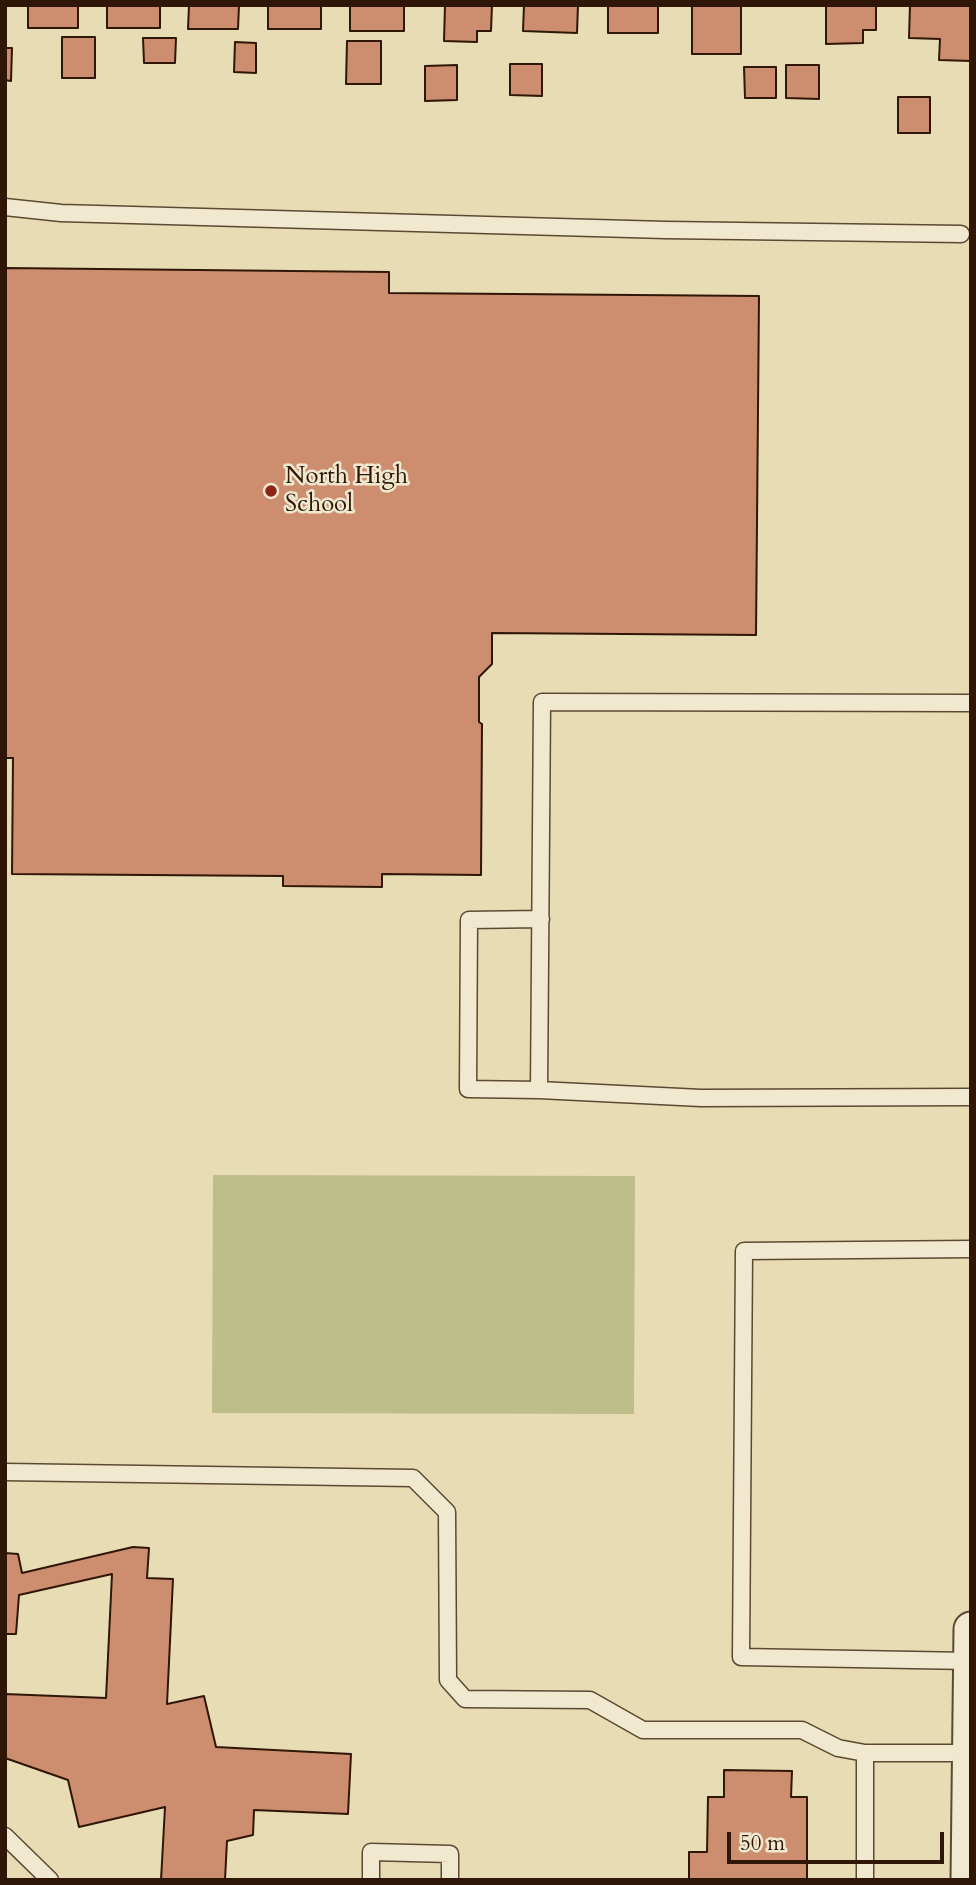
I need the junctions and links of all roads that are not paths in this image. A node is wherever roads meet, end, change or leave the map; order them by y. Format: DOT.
graph roads {
  1 [pos="5,207"];
  2 [pos="961,234"];
  3 [pos="971,702"];
  4 [pos="541,919"];
  5 [pos="539,1090"];
  6 [pos="971,1097"];
  7 [pos="971,1249"];
  8 [pos="5,1472"];
  9 [pos="971,1629"];
  10 [pos="970,1661"];
  11 [pos="865,1753"];
  12 [pos="969,1753"];
  13 [pos="5,1836"];
  14 [pos="50,1880"];
  15 [pos="371,1880"];
  16 [pos="450,1880"];
  17 [pos="865,1880"];
  18 [pos="968,1880"];
  1 -- 2 [label="lane"];
  3 -- 4 [label="lane"];
  4 -- 5 [label="lane"];
  4 -- 5 [label="lane"];
  5 -- 6 [label="lane"];
  7 -- 10 [label="lane"];
  8 -- 11 [label="lane"];
  9 -- 10 [label="street"];
  10 -- 12 [label="street"];
  11 -- 12 [label="lane"];
  11 -- 17 [label="lane"];
  12 -- 18 [label="street"];
  13 -- 14 [label="lane"];
  15 -- 16 [label="lane"];
}
